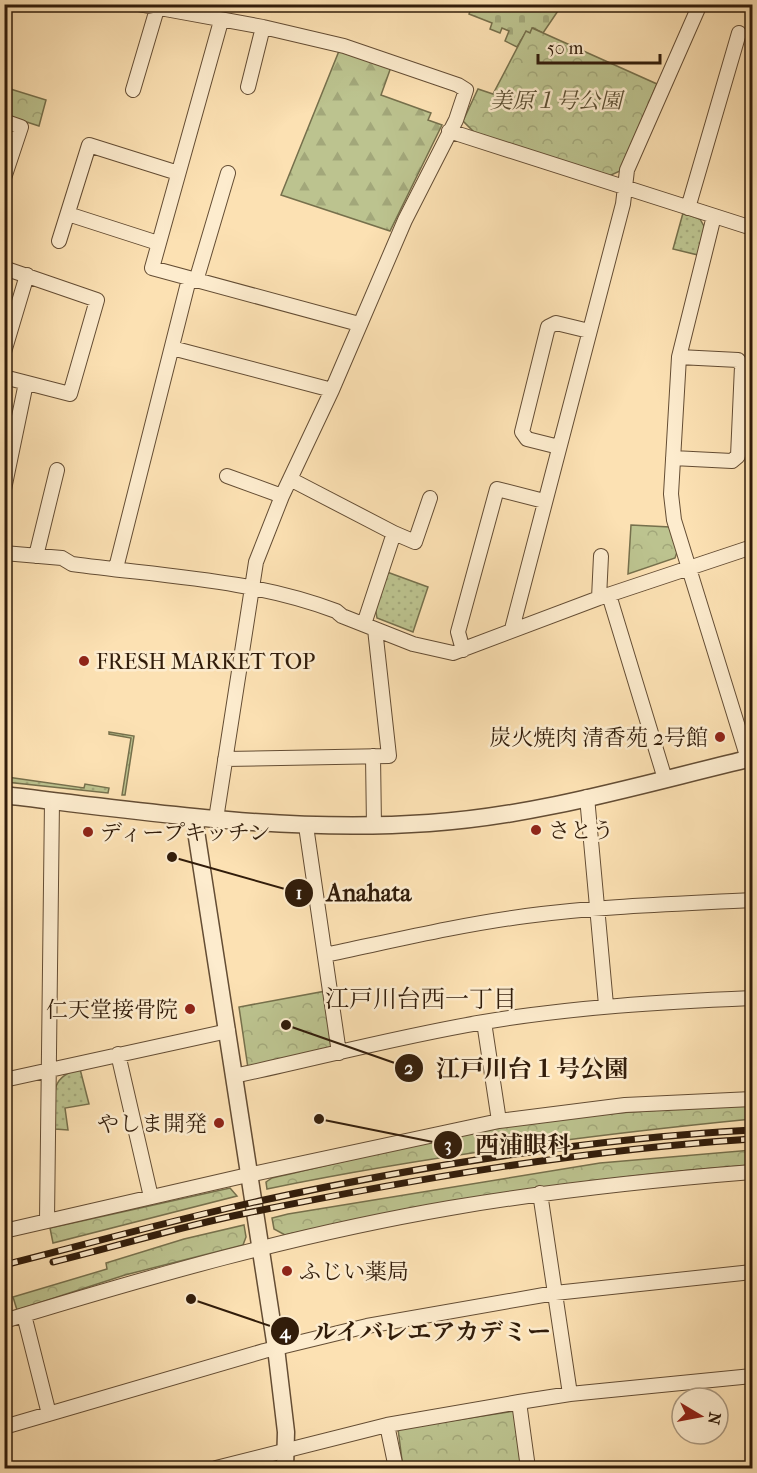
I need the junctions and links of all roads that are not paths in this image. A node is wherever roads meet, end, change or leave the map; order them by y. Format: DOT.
graph roads {
  1 [pos="138,4"];
  2 [pos="700,4"];
  3 [pos="157,9"];
  4 [pos="221,21"];
  5 [pos="263,27"];
  6 [pos="739,33"];
  7 [pos="248,87"];
  8 [pos="133,90"];
  9 [pos="4,121"];
  10 [pos="449,130"];
  11 [pos="178,173"];
  12 [pos="228,173"];
  13 [pos="4,178"];
  14 [pos="624,186"];
  15 [pos="688,208"];
  16 [pos="68,214"];
  17 [pos="714,216"];
  18 [pos="753,228"];
  19 [pos="59,241"];
  20 [pos="158,243"];
  21 [pos="4,268"];
  22 [pos="27,275"];
  23 [pos="193,280"];
  24 [pos="359,324"];
  25 [pos="589,332"];
  26 [pos="172,348"];
  27 [pos="4,352"];
  28 [pos="679,357"];
  29 [pos="4,377"];
  30 [pos="26,383"];
  31 [pos="332,390"];
  32 [pos="559,447"];
  33 [pos="673,458"];
  34 [pos="57,470"];
  35 [pos="227,476"];
  36 [pos="290,479"];
  37 [pos="4,489"];
  38 [pos="282,496"];
  39 [pos="430,498"];
  40 [pos="544,501"];
  41 [pos="394,533"];
  42 [pos="753,547"];
  43 [pos="4,553"];
  44 [pos="36,556"];
  45 [pos="602,556"];
  46 [pos="116,568"];
  47 [pos="689,569"];
  48 [pos="250,587"];
  49 [pos="604,596"];
  50 [pos="369,627"];
  51 [pos="512,629"];
  52 [pos="463,650"];
  53 [pos="373,756"];
  54 [pos="751,758"];
  55 [pos="225,759"];
  56 [pos="664,779"];
  57 [pos="4,795"];
  58 [pos="587,797"];
  59 [pos="52,801"];
  60 [pos="194,818"];
  61 [pos="216,819"];
  62 [pos="306,826"];
  63 [pos="374,826"];
  64 [pos="753,900"];
  65 [pos="597,908"];
  66 [pos="325,955"];
  67 [pos="753,998"];
  68 [pos="606,1005"];
  69 [pos="484,1022"];
  70 [pos="228,1031"];
  71 [pos="339,1053"];
  72 [pos="118,1054"];
  73 [pos="49,1068"];
  74 [pos="234,1076"];
  75 [pos="4,1080"];
  76 [pos="753,1099"];
  77 [pos="499,1121"];
  78 [pos="753,1172"];
  79 [pos="250,1175"];
  80 [pos="540,1194"];
  81 [pos="151,1197"];
  82 [pos="47,1220"];
  83 [pos="4,1232"];
  84 [pos="261,1248"];
  85 [pos="753,1272"];
  86 [pos="555,1293"];
  87 [pos="24,1315"];
  88 [pos="4,1321"];
  89 [pos="276,1347"];
  90 [pos="753,1376"];
  91 [pos="570,1394"];
  92 [pos="519,1402"];
  93 [pos="49,1414"];
  94 [pos="387,1425"];
  95 [pos="4,1428"];
  96 [pos="287,1449"];
  97 [pos="216,1468"];
  98 [pos="285,1468"];
  99 [pos="396,1468"];
  100 [pos="528,1468"];
  1 -- 3 [label="street"];
  2 -- 14 [label="street"];
  3 -- 4 [label="street"];
  3 -- 8 [label="street"];
  4 -- 5 [label="street"];
  4 -- 11 [label="street"];
  5 -- 7 [label="street"];
  5 -- 10 [label="street"];
  6 -- 15 [label="street"];
  9 -- 13 [label="street"];
  10 -- 14 [label="street"];
  10 -- 24 [label="street"];
  11 -- 16 [label="street"];
  11 -- 20 [label="street"];
  12 -- 23 [label="street"];
  14 -- 15 [label="street"];
  14 -- 25 [label="street"];
  15 -- 17 [label="street"];
  16 -- 19 [label="street"];
  16 -- 20 [label="street"];
  17 -- 18 [label="street"];
  17 -- 28 [label="street"];
  20 -- 23 [label="street"];
  21 -- 22 [label="street"];
  22 -- 27 [label="street"];
  22 -- 30 [label="street"];
  23 -- 24 [label="street"];
  23 -- 26 [label="street"];
  24 -- 31 [label="street"];
  25 -- 32 [label="street"];
  25 -- 32 [label="street"];
  26 -- 31 [label="street"];
  26 -- 46 [label="street"];
  28 -- 33 [label="street"];
  28 -- 33 [label="street"];
  29 -- 30 [label="street"];
  30 -- 37 [label="street"];
  31 -- 36 [label="street"];
  32 -- 40 [label="street"];
  33 -- 47 [label="street"];
  34 -- 44 [label="street"];
  35 -- 38 [label="street"];
  36 -- 38 [label="street"];
  36 -- 41 [label="street"];
  38 -- 48 [label="street"];
  39 -- 41 [label="street"];
  40 -- 51 [label="street"];
  40 -- 52 [label="street"];
  41 -- 50 [label="street"];
  42 -- 47 [label="street"];
  43 -- 44 [label="street"];
  44 -- 46 [label="street"];
  45 -- 49 [label="street"];
  46 -- 48 [label="street"];
  47 -- 49 [label="street"];
  47 -- 54 [label="street"];
  48 -- 50 [label="street"];
  48 -- 55 [label="street"];
  49 -- 51 [label="street"];
  49 -- 56 [label="street"];
  50 -- 52 [label="street"];
  50 -- 53 [label="street"];
  51 -- 52 [label="street"];
  53 -- 55 [label="street"];
  53 -- 63 [label="street"];
  54 -- 56 [label="street"];
  55 -- 61 [label="street"];
  56 -- 58 [label="street"];
  57 -- 59 [label="street"];
  58 -- 63 [label="street"];
  58 -- 65 [label="street"];
  59 -- 60 [label="street"];
  59 -- 73 [label="street"];
  60 -- 61 [label="street"];
  60 -- 70 [label="street"];
  61 -- 62 [label="street"];
  62 -- 63 [label="street"];
  62 -- 66 [label="street"];
  64 -- 65 [label="street"];
  65 -- 66 [label="street"];
  65 -- 68 [label="street"];
  66 -- 71 [label="street"];
  67 -- 68 [label="street"];
  68 -- 69 [label="street"];
  69 -- 71 [label="street"];
  69 -- 77 [label="street"];
  70 -- 72 [label="street"];
  70 -- 74 [label="street"];
  71 -- 74 [label="street"];
  72 -- 73 [label="street"];
  72 -- 81 [label="street"];
  73 -- 75 [label="street"];
  73 -- 82 [label="street"];
  74 -- 79 [label="street"];
  76 -- 77 [label="street"];
  77 -- 79 [label="street"];
  78 -- 80 [label="street"];
  79 -- 81 [label="street"];
  79 -- 84 [label="street"];
  80 -- 84 [label="street"];
  80 -- 86 [label="street"];
  81 -- 82 [label="street"];
  82 -- 83 [label="street"];
  84 -- 87 [label="street"];
  84 -- 89 [label="street"];
  85 -- 86 [label="street"];
  86 -- 89 [label="street"];
  86 -- 91 [label="street"];
  87 -- 88 [label="street"];
  87 -- 93 [label="street"];
  89 -- 93 [label="street"];
  89 -- 96 [label="street"];
  90 -- 91 [label="street"];
  91 -- 92 [label="street"];
  92 -- 94 [label="street"];
  92 -- 100 [label="street"];
  93 -- 95 [label="street"];
  94 -- 96 [label="street"];
  94 -- 99 [label="street"];
  96 -- 97 [label="street"];
  96 -- 98 [label="street"];
}
